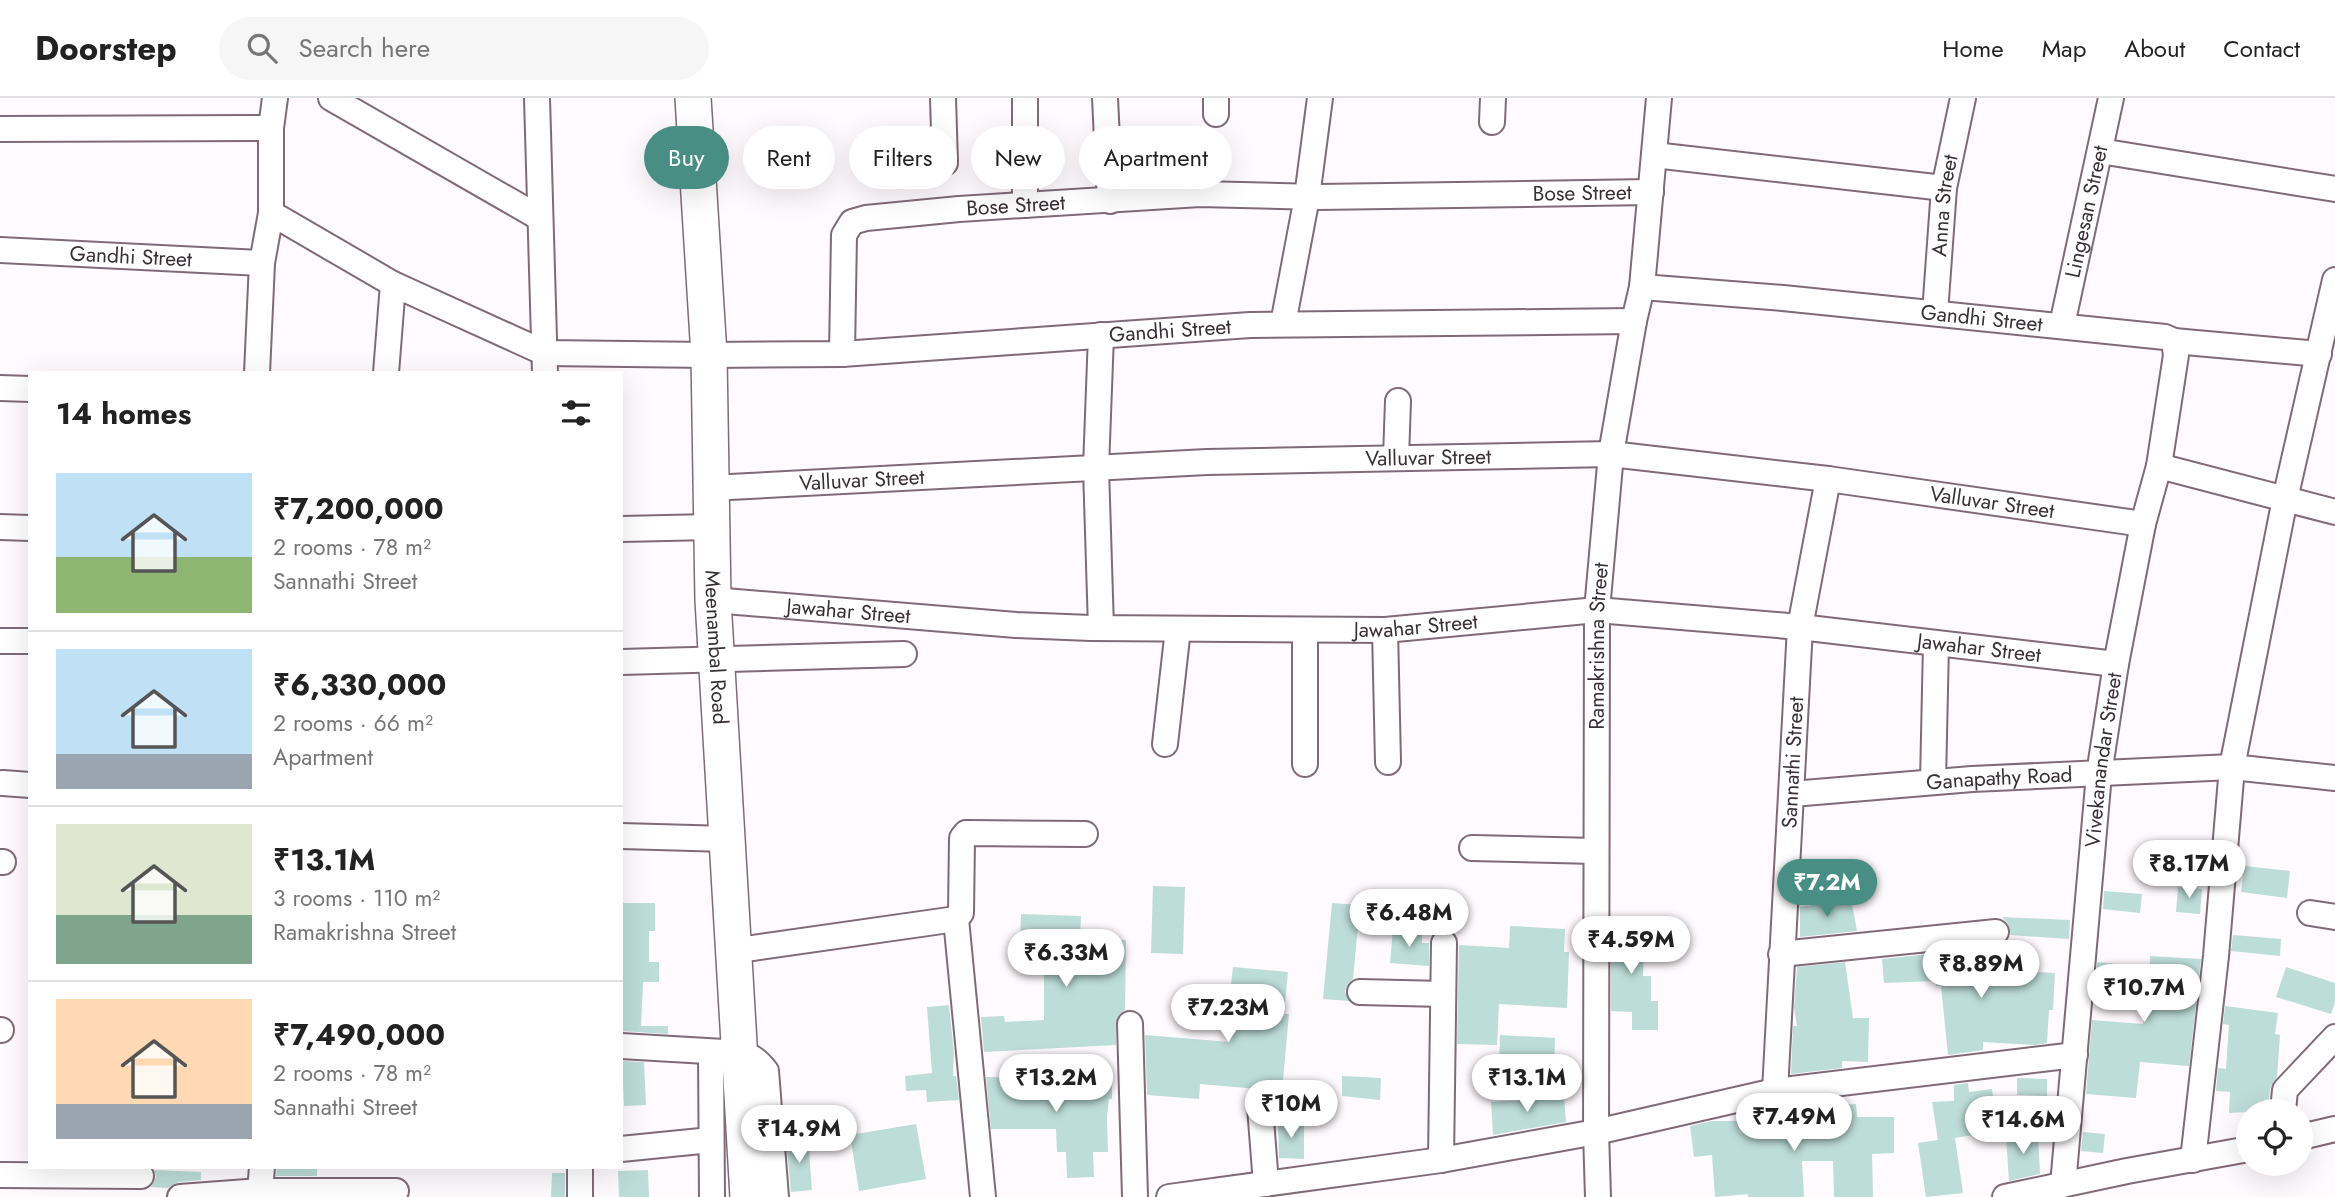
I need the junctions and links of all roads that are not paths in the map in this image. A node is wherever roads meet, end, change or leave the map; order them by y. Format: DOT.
graph roads {
  1 [pos="275,98"];
  2 [pos="331,98"];
  3 [pos="537,98"];
  4 [pos="693,98"];
  5 [pos="943,98"];
  6 [pos="1025,98"];
  7 [pos="1105,98"];
  8 [pos="1320,98"];
  9 [pos="1659,98"];
  10 [pos="1963,98"];
  11 [pos="2111,98"];
  12 [pos="944,126"];
  13 [pos="271,128"];
  14 [pos="0,129"];
  15 [pos="2100,151"];
  16 [pos="1654,155"];
  17 [pos="1944,188"];
  18 [pos="2335,189"];
  19 [pos="1651,192"];
  20 [pos="1307,197"];
  21 [pos="1110,201"];
  22 [pos="1025,205"];
  23 [pos="271,213"];
  24 [pos="540,218"];
  25 [pos="0,250"];
  26 [pos="262,263"];
  27 [pos="2335,280"];
  28 [pos="393,284"];
  29 [pos="1642,287"];
  30 [pos="1935,313"];
  31 [pos="1634,321"];
  32 [pos="1283,324"];
  33 [pos="2063,325"];
  34 [pos="1101,335"];
  35 [pos="2174,341"];
  36 [pos="842,354"];
  37 [pos="2319,354"];
  38 [pos="709,355"];
  39 [pos="545,363"];
  40 [pos="257,371"];
  41 [pos="386,371"];
  42 [pos="0,388"];
  43 [pos="28,389"];
  44 [pos="1398,401"];
  45 [pos="1611,454"];
  46 [pos="1396,458"];
  47 [pos="2159,466"];
  48 [pos="1096,468"];
  49 [pos="1828,479"];
  50 [pos="710,488"];
  51 [pos="2285,499"];
  52 [pos="2335,512"];
  53 [pos="2143,524"];
  54 [pos="0,527"];
  55 [pos="712,527"];
  56 [pos="28,528"];
  57 [pos="623,530"];
  58 [pos="713,600"];
  59 [pos="1597,610"];
  60 [pos="1800,627"];
  61 [pos="1101,628"];
  62 [pos="1178,629"];
  63 [pos="1304,630"];
  64 [pos="1385,631"];
  65 [pos="0,641"];
  66 [pos="28,641"];
  67 [pos="1936,644"];
  68 [pos="904,654"];
  69 [pos="718,658"];
  70 [pos="623,662"];
  71 [pos="2116,664"];
  72 [pos="1165,744"];
  73 [pos="1388,762"];
  74 [pos="1304,764"];
  75 [pos="2232,767"];
  76 [pos="2099,774"];
  77 [pos="2335,778"];
  78 [pos="1933,782"];
  79 [pos="3,783"];
  80 [pos="28,785"];
  81 [pos="1792,794"];
  82 [pos="1085,834"];
  83 [pos="623,836"];
  84 [pos="728,839"];
  85 [pos="1472,848"];
  86 [pos="1596,851"];
  87 [pos="2310,913"];
  88 [pos="2335,916"];
  89 [pos="956,919"];
  90 [pos="1996,932"];
  91 [pos="1444,943"];
  92 [pos="732,951"];
  93 [pos="1781,954"];
  94 [pos="1360,992"];
  95 [pos="1443,994"];
  96 [pos="1130,1024"];
  97 [pos="2335,1037"];
  98 [pos="623,1046"];
  99 [pos="726,1053"];
  100 [pos="2075,1055"];
  101 [pos="1775,1091"];
  102 [pos="2284,1099"];
  103 [pos="1260,1107"];
  104 [pos="2335,1129"];
  105 [pos="1595,1132"];
  106 [pos="2313,1134"];
  107 [pos="712,1140"];
  108 [pos="623,1149"];
  109 [pos="2236,1152"];
  110 [pos="1441,1160"];
  111 [pos="2193,1160"];
  112 [pos="580,1169"];
  113 [pos="0,1175"];
  114 [pos="261,1179"];
  115 [pos="141,1180"];
  116 [pos="1266,1184"];
  117 [pos="396,1185"];
  118 [pos="2063,1185"];
  119 [pos="180,1197"];
  120 [pos="580,1197"];
  121 [pos="712,1197"];
  122 [pos="748,1197"];
  123 [pos="776,1197"];
  124 [pos="983,1197"];
  125 [pos="1135,1197"];
  126 [pos="1169,1197"];
  127 [pos="1598,1197"];
  128 [pos="2006,1197"];
  1 -- 13 [label="street"];
  2 -- 24 [label="street"];
  3 -- 24 [label="street"];
  4 -- 38 [label="main road, Meenambal Road"];
  5 -- 12 [label="street"];
  6 -- 22 [label="street"];
  7 -- 21 [label="street"];
  8 -- 20 [label="street"];
  9 -- 16 [label="street, Ramakrishna Street"];
  10 -- 17 [label="street, Anna Street"];
  11 -- 15 [label="street, Lingesan Street"];
  13 -- 14 [label="street"];
  13 -- 23 [label="street"];
  15 -- 18 [label="street"];
  15 -- 33 [label="street, Lingesan Street"];
  16 -- 17 [label="street"];
  16 -- 19 [label="street, Ramakrishna Street"];
  17 -- 30 [label="street, Anna Street"];
  19 -- 20 [label="street, Bose Street"];
  19 -- 29 [label="street, Ramakrishna Street"];
  20 -- 21 [label="street, Bose Street"];
  20 -- 32 [label="street"];
  21 -- 22 [label="street, Bose Street"];
  22 -- 36 [label="street, Bose Street"];
  23 -- 26 [label="street"];
  23 -- 28 [label="street"];
  24 -- 39 [label="street"];
  25 -- 26 [label="street, Gandhi Street"];
  26 -- 40 [label="street"];
  27 -- 37 [label="street"];
  28 -- 39 [label="street"];
  28 -- 41 [label="street"];
  29 -- 30 [label="street, Gandhi Street"];
  29 -- 31 [label="street, Ramakrishna Street"];
  30 -- 33 [label="street, Gandhi Street"];
  31 -- 32 [label="street, Gandhi Street"];
  31 -- 45 [label="street, Ramakrishna Street"];
  32 -- 34 [label="street, Gandhi Street"];
  33 -- 35 [label="street, Gandhi Street"];
  34 -- 36 [label="street, Gandhi Street"];
  34 -- 48 [label="street"];
  35 -- 37 [label="street, Gandhi Street"];
  35 -- 47 [label="street, Vivekanandar Street"];
  36 -- 38 [label="street, Gandhi Street"];
  37 -- 51 [label="street"];
  38 -- 39 [label="street, Gandhi Street"];
  38 -- 50 [label="main road, Meenambal Road"];
  42 -- 43 [label="street"];
  44 -- 46 [label="street"];
  45 -- 46 [label="street, Valluvar Street"];
  45 -- 49 [label="street, Valluvar Street"];
  45 -- 59 [label="street, Ramakrishna Street"];
  46 -- 48 [label="street, Valluvar Street"];
  47 -- 51 [label="street"];
  47 -- 53 [label="street, Vivekanandar Street"];
  48 -- 50 [label="street, Valluvar Street"];
  48 -- 61 [label="street"];
  49 -- 53 [label="street, Valluvar Street"];
  49 -- 60 [label="street, Sannathi Street"];
  50 -- 55 [label="main road, Meenambal Road"];
  51 -- 52 [label="street"];
  51 -- 75 [label="street"];
  53 -- 71 [label="street, Vivekanandar Street"];
  54 -- 56 [label="street"];
  55 -- 57 [label="street"];
  55 -- 58 [label="main road, Meenambal Road"];
  58 -- 61 [label="street, Jawahar Street"];
  58 -- 69 [label="main road, Meenambal Road"];
  59 -- 60 [label="street, Jawahar Street"];
  59 -- 64 [label="street, Jawahar Street"];
  59 -- 86 [label="street, Ramakrishna Street"];
  60 -- 67 [label="street, Jawahar Street"];
  60 -- 81 [label="street, Sannathi Street"];
  61 -- 62 [label="street, Jawahar Street"];
  62 -- 63 [label="street, Jawahar Street"];
  62 -- 72 [label="street"];
  63 -- 64 [label="street, Jawahar Street"];
  63 -- 74 [label="street"];
  64 -- 73 [label="street"];
  65 -- 66 [label="street"];
  67 -- 71 [label="street, Jawahar Street"];
  67 -- 78 [label="street"];
  68 -- 69 [label="street"];
  69 -- 70 [label="street"];
  69 -- 84 [label="main road, Meenambal Road"];
  71 -- 76 [label="street, Vivekanandar Street"];
  75 -- 76 [label="street, Ganapathy Road"];
  75 -- 77 [label="street, Ganapathy Road"];
  75 -- 111 [label="street"];
  76 -- 78 [label="street, Ganapathy Road"];
  76 -- 100 [label="street, Vivekanandar Street"];
  78 -- 81 [label="street, Ganapathy Road"];
  79 -- 80 [label="street"];
  81 -- 93 [label="street, Sannathi Street"];
  82 -- 89 [label="street"];
  83 -- 84 [label="street"];
  84 -- 92 [label="main road, Meenambal Road"];
  85 -- 86 [label="street"];
  86 -- 105 [label="street, Ramakrishna Street"];
  87 -- 88 [label="street"];
  89 -- 92 [label="street"];
  89 -- 124 [label="street"];
  90 -- 93 [label="street"];
  91 -- 95 [label="street"];
  92 -- 99 [label="main road, Meenambal Road"];
  93 -- 101 [label="street, Sannathi Street"];
  94 -- 95 [label="street"];
  95 -- 110 [label="street"];
  96 -- 125 [label="street"];
  97 -- 102 [label="street"];
  98 -- 99 [label="street"];
  99 -- 107 [label="street"];
  99 -- 122 [label="main road, Meenambal Road"];
  99 -- 123 [label="street"];
  100 -- 101 [label="street"];
  100 -- 118 [label="street, Vivekanandar Street"];
  101 -- 105 [label="street"];
  103 -- 116 [label="street"];
  104 -- 106 [label="street"];
  105 -- 110 [label="street"];
  105 -- 127 [label="street, Ramakrishna Street"];
  107 -- 108 [label="street"];
  107 -- 121 [label="street"];
  109 -- 111 [label="street"];
  110 -- 116 [label="street"];
  111 -- 118 [label="street"];
  112 -- 120 [label="street"];
  113 -- 115 [label="street"];
  114 -- 117 [label="street"];
  114 -- 119 [label="street"];
  116 -- 126 [label="street"];
  118 -- 128 [label="street"];
}
